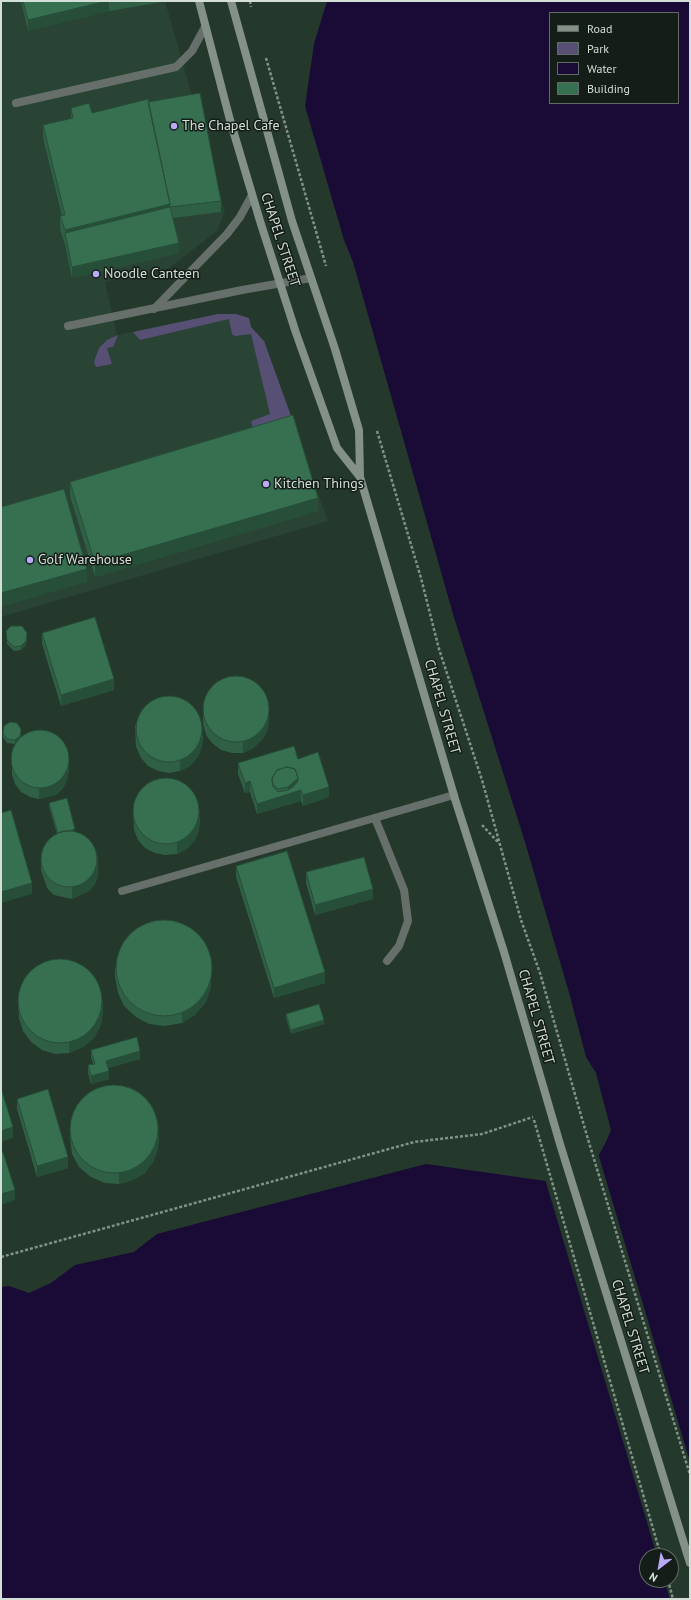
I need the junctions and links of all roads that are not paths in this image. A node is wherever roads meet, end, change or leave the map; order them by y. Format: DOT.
graph roads {
  1 [pos="199,1"];
  2 [pos="231,1"];
  3 [pos="205,27"];
  4 [pos="16,103"];
  5 [pos="252,195"];
  6 [pos="311,278"];
  7 [pos="280,284"];
  8 [pos="153,310"];
  9 [pos="68,326"];
  10 [pos="360,477"];
  11 [pos="454,796"];
  12 [pos="375,818"];
  13 [pos="122,891"];
  14 [pos="387,961"];
  15 [pos="690,1564"];
  1 -- 3 [label="main road, CHAPEL STREET"];
  2 -- 6 [label="main road, CHAPEL STREET"];
  3 -- 4 [label="lane"];
  3 -- 5 [label="main road, CHAPEL STREET"];
  5 -- 7 [label="main road, CHAPEL STREET"];
  5 -- 8 [label="lane"];
  6 -- 7 [label="lane"];
  6 -- 10 [label="main road, CHAPEL STREET"];
  7 -- 8 [label="lane"];
  7 -- 10 [label="main road, CHAPEL STREET"];
  8 -- 9 [label="lane"];
  10 -- 11 [label="main road, CHAPEL STREET"];
  11 -- 12 [label="lane"];
  11 -- 15 [label="main road, CHAPEL STREET"];
  12 -- 13 [label="lane"];
  12 -- 14 [label="lane"];
}
